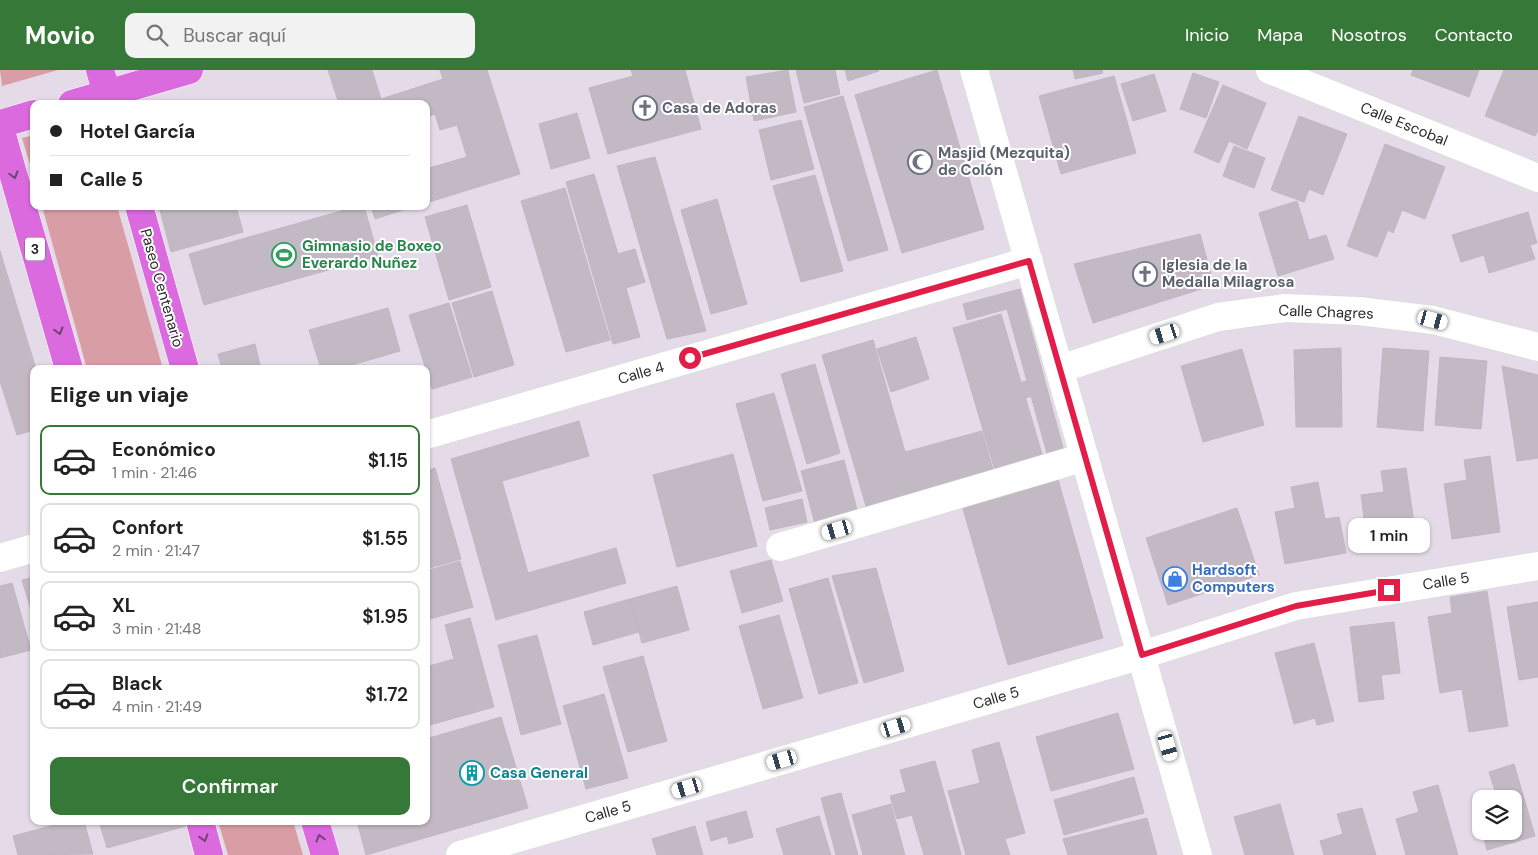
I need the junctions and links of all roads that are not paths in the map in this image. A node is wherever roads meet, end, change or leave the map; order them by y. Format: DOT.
graph roads {
  1 [pos="188,70"];
  2 [pos="974,70"];
  3 [pos="1270,70"];
  4 [pos="105,89"];
  5 [pos="81,100"];
  6 [pos="30,115"];
  7 [pos="0,124"];
  8 [pos="0,128"];
  9 [pos="1538,178"];
  10 [pos="140,210"];
  11 [pos="1029,261"];
  12 [pos="1538,347"];
  13 [pos="68,365"];
  14 [pos="185,365"];
  15 [pos="1060,369"];
  16 [pos="430,434"];
  17 [pos="1085,457"];
  18 [pos="780,547"];
  19 [pos="30,549"];
  20 [pos="0,558"];
  21 [pos="1538,566"];
  22 [pos="1142,655"];
  23 [pos="201,825"];
  24 [pos="316,825"];
  25 [pos="209,855"];
  26 [pos="325,855"];
  27 [pos="460,855"];
  28 [pos="1198,855"];
  1 -- 4 [label="main road"];
  2 -- 11 [label="street"];
  3 -- 9 [label="street, Calle Escobal"];
  4 -- 5 [label="main road"];
  6 -- 7 [label="main road"];
  8 -- 13 [label="main road, 3, one-way"];
  10 -- 14 [label="main road, Paseo Centenario"];
  11 -- 15 [label="street"];
  11 -- 16 [label="street, Calle 4"];
  12 -- 15 [label="street, Calle Chagres"];
  15 -- 17 [label="street"];
  17 -- 18 [label="street"];
  17 -- 22 [label="street"];
  19 -- 20 [label="street"];
  21 -- 22 [label="street, Calle 5"];
  22 -- 27 [label="street, Calle 5"];
  22 -- 28 [label="street"];
  23 -- 25 [label="main road, one-way"];
  26 -- 24 [label="main road, one-way"];
}
